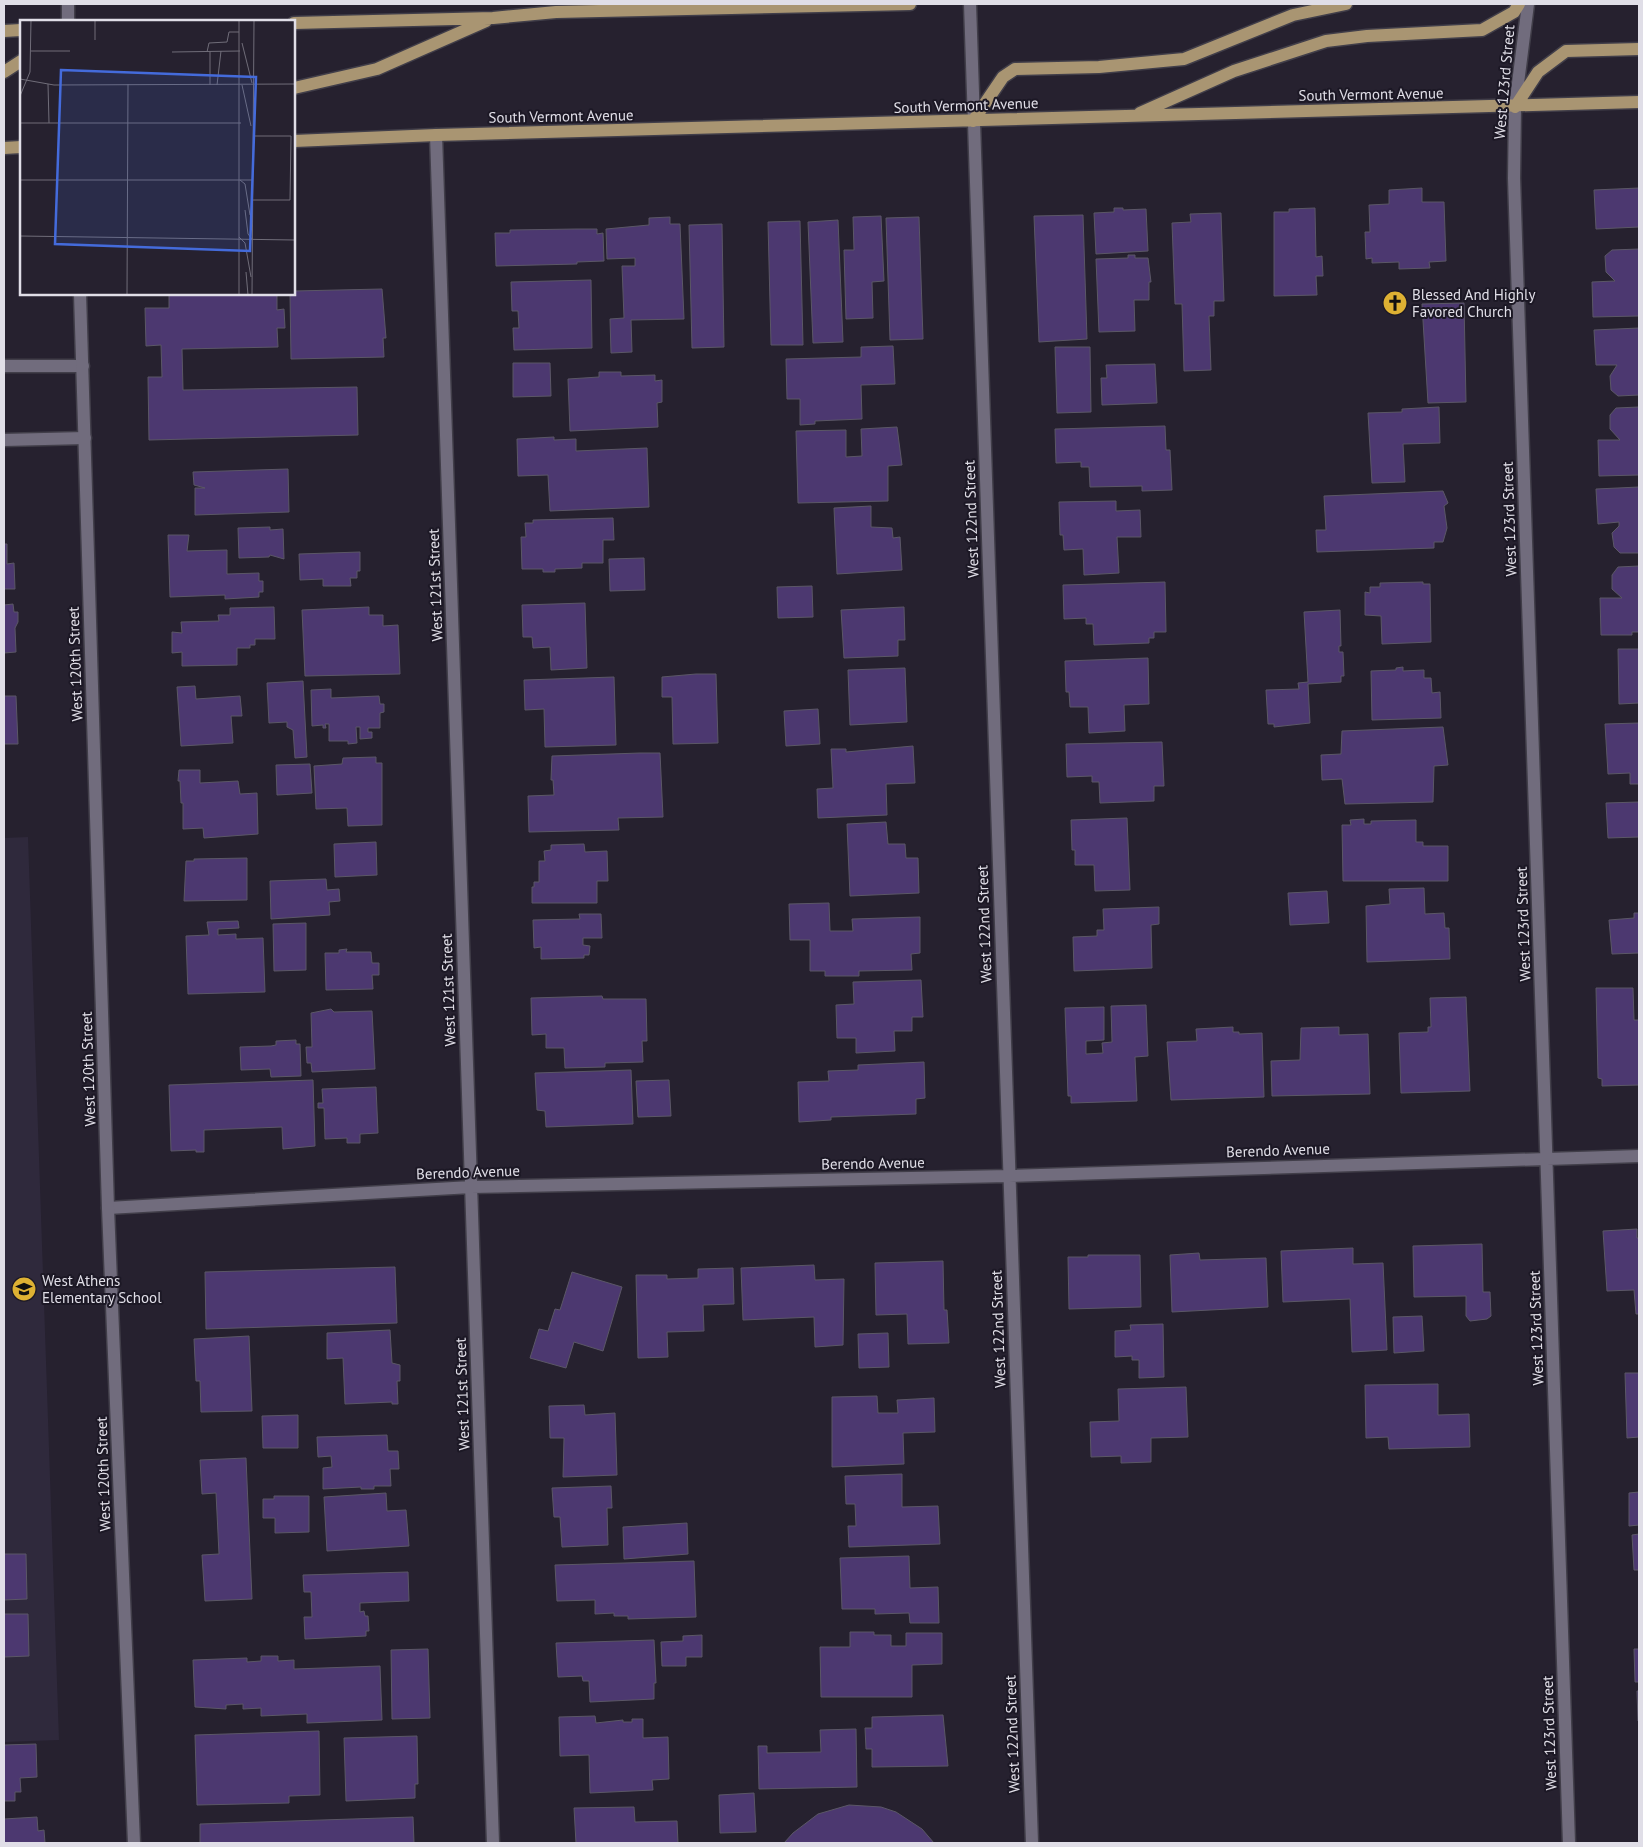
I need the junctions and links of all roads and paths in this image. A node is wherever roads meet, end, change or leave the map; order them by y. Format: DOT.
graph roads {
  1 [pos="68,4"];
  2 [pos="910,4"];
  3 [pos="970,4"];
  4 [pos="1346,4"];
  5 [pos="1519,4"];
  6 [pos="1528,4"];
  7 [pos="556,8"];
  8 [pos="493,18"];
  9 [pos="68,20"];
  10 [pos="295,23"];
  11 [pos="20,30"];
  12 [pos="4,31"];
  13 [pos="1639,49"];
  14 [pos="20,62"];
  15 [pos="4,72"];
  16 [pos="295,88"];
  17 [pos="1639,102"];
  18 [pos="1515,107"];
  19 [pos="1136,115"];
  20 [pos="973,121"];
  21 [pos="436,135"];
  22 [pos="295,141"];
  23 [pos="20,147"];
  24 [pos="4,148"];
  25 [pos="80,295"];
  26 [pos="4,366"];
  27 [pos="83,366"];
  28 [pos="85,438"];
  29 [pos="4,440"];
  30 [pos="1639,1156"];
  31 [pos="1547,1157"];
  32 [pos="1009,1176"];
  33 [pos="471,1187"];
  34 [pos="108,1208"];
  35 [pos="134,1843"];
  36 [pos="493,1843"];
  37 [pos="1032,1843"];
  38 [pos="1569,1843"];
  1 -- 9 [label="street"];
  2 -- 7 [label="main road"];
  3 -- 20 [label="street, West 122nd Street"];
  4 -- 20 [label="main road"];
  5 -- 19 [label="main road"];
  6 -- 18 [label="street, West 123rd Street"];
  7 -- 8 [label="main road"];
  8 -- 10 [label="main road"];
  8 -- 16 [label="main road"];
  11 -- 12 [label="main road"];
  13 -- 18 [label="main road"];
  14 -- 15 [label="main road"];
  17 -- 18 [label="main road, South Vermont Avenue"];
  18 -- 19 [label="main road, South Vermont Avenue"];
  18 -- 31 [label="street, West 123rd Street"];
  19 -- 20 [label="main road, South Vermont Avenue"];
  20 -- 21 [label="main road, South Vermont Avenue"];
  20 -- 32 [label="street, West 122nd Street"];
  21 -- 22 [label="main road, South Vermont Avenue"];
  21 -- 33 [label="street, West 121st Street"];
  23 -- 24 [label="main road"];
  25 -- 27 [label="street, West 120th Street"];
  26 -- 27 [label="street"];
  27 -- 28 [label="street, West 120th Street"];
  28 -- 29 [label="street"];
  28 -- 34 [label="street, West 120th Street"];
  30 -- 31 [label="street, Berendo Avenue"];
  31 -- 32 [label="street, Berendo Avenue"];
  31 -- 38 [label="street, West 123rd Street"];
  32 -- 33 [label="street, Berendo Avenue"];
  32 -- 37 [label="street, West 122nd Street"];
  33 -- 34 [label="street, Berendo Avenue"];
  33 -- 36 [label="street, West 121st Street"];
  34 -- 35 [label="street, West 120th Street"];
}
